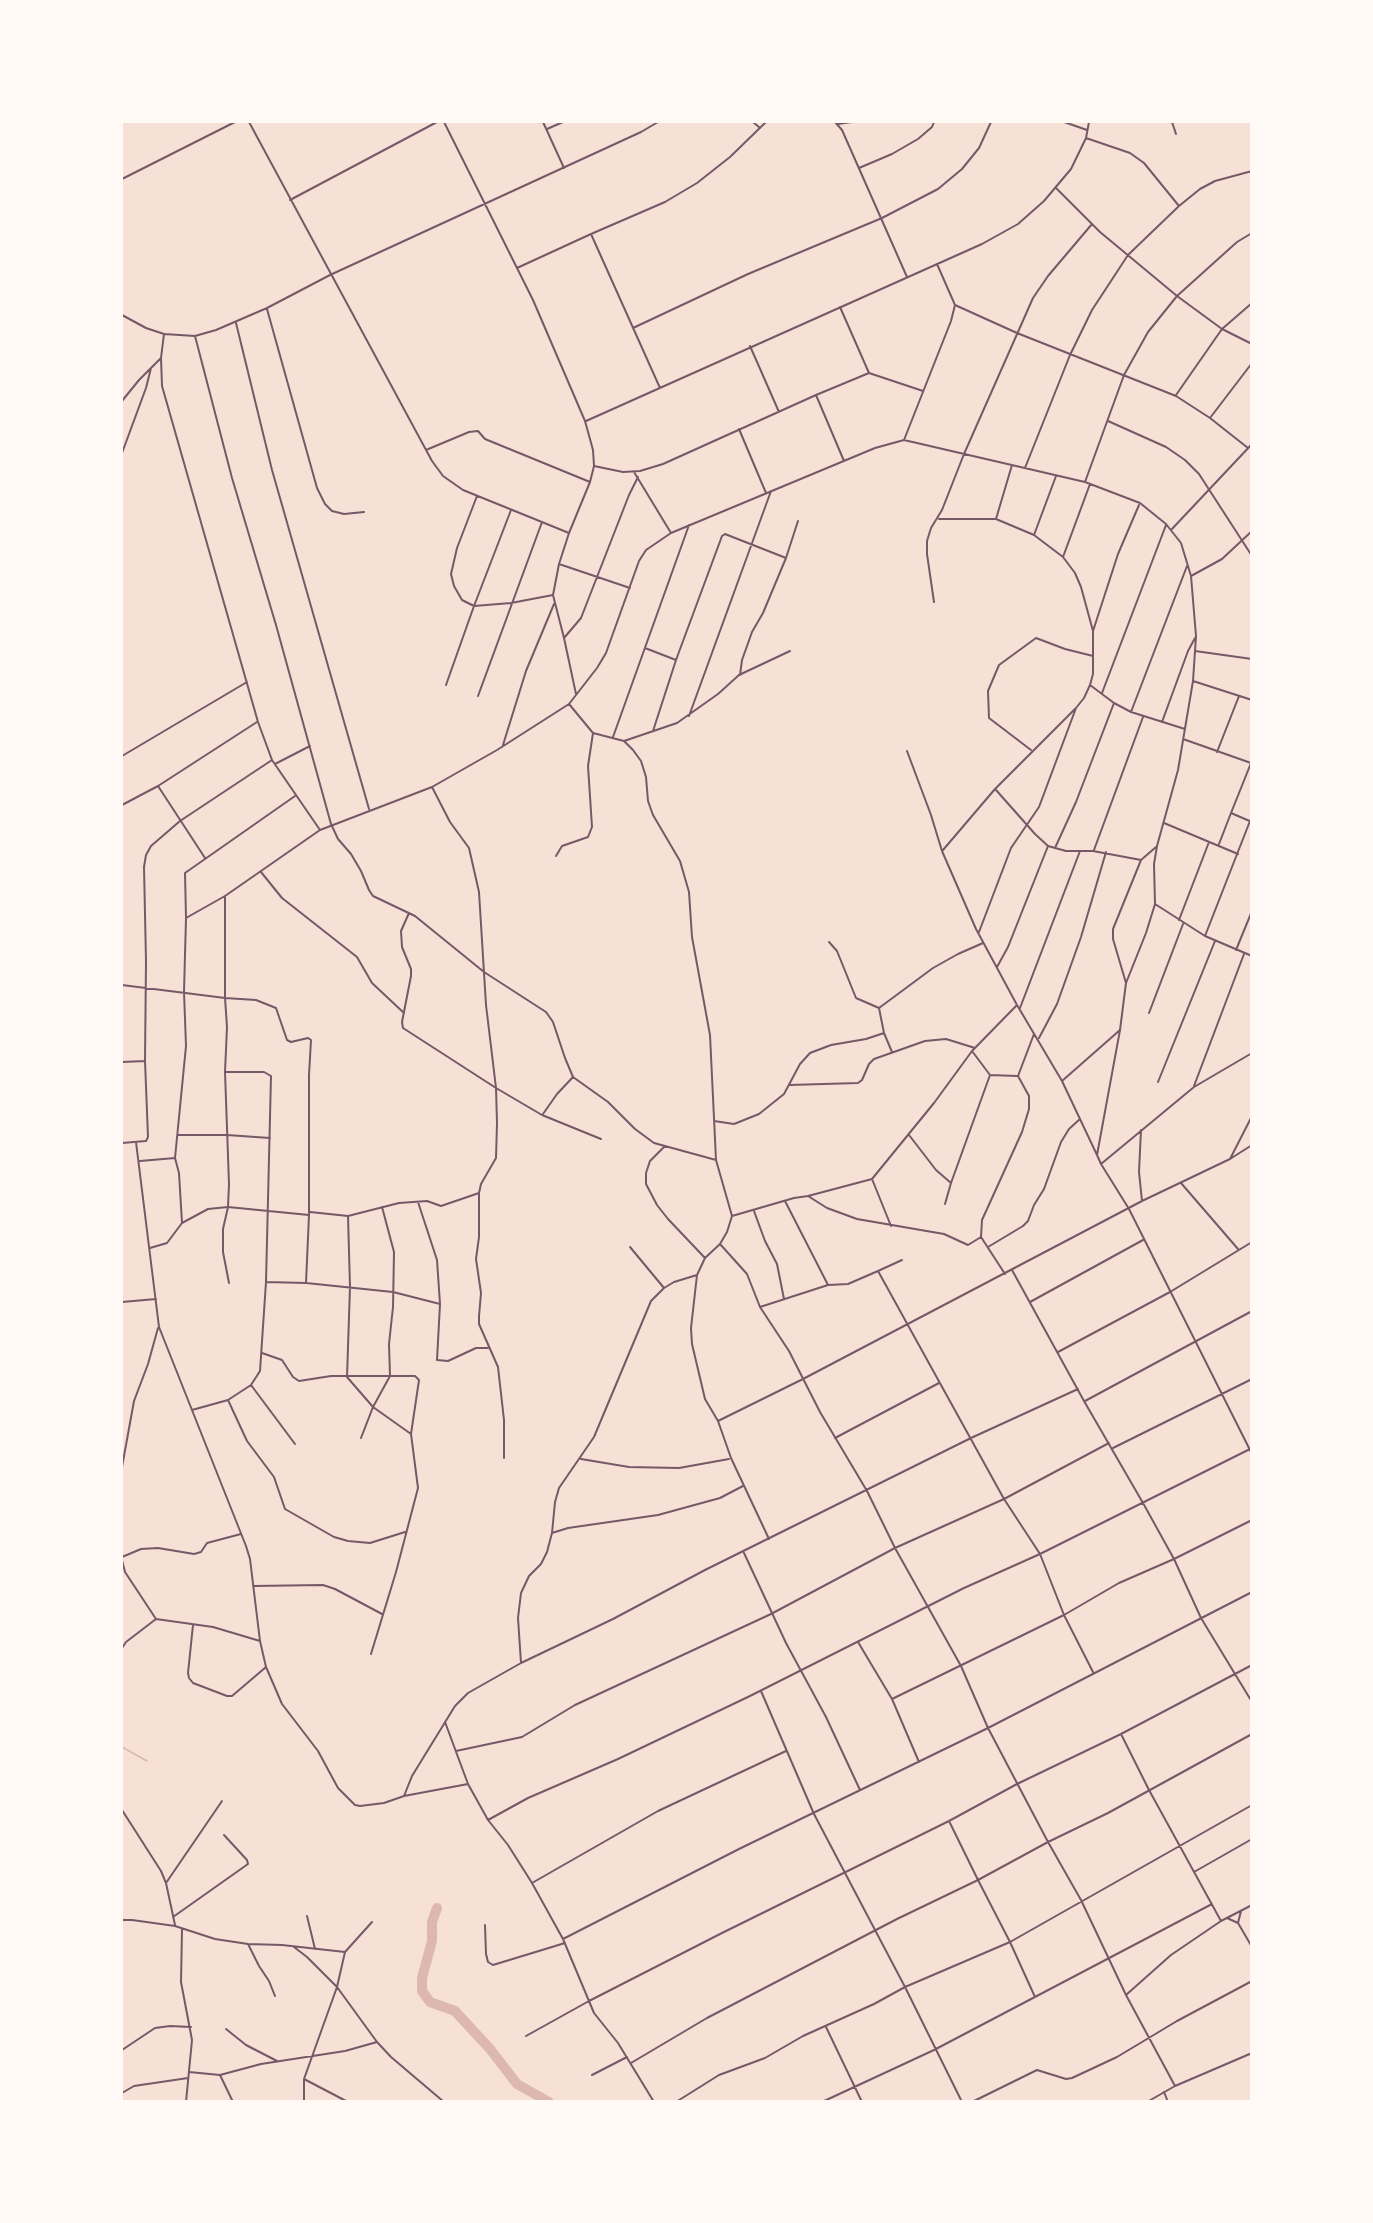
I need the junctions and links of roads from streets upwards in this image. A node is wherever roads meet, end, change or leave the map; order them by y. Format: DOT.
graph roads {
  1 [pos="235,122"];
  2 [pos="249,122"];
  3 [pos="437,122"];
  4 [pos="444,122"];
  5 [pos="543,122"];
  6 [pos="563,122"];
  7 [pos="658,122"];
  8 [pos="753,122"];
  9 [pos="766,122"];
  10 [pos="852,122"];
  11 [pos="934,122"];
  12 [pos="991,122"];
  13 [pos="1064,122"];
  14 [pos="1089,122"];
  15 [pos="1172,122"];
  16 [pos="837,123"];
  17 [pos="760,128"];
  18 [pos="547,129"];
  19 [pos="1088,130"];
  20 [pos="1176,135"];
  21 [pos="1086,138"];
  22 [pos="564,168"];
  23 [pos="858,169"];
  24 [pos="1251,171"];
  25 [pos="122,179"];
  26 [pos="1056,188"];
  27 [pos="290,200"];
  28 [pos="486,203"];
  29 [pos="1179,206"];
  30 [pos="882,218"];
  31 [pos="1092,224"];
  32 [pos="1251,233"];
  33 [pos="591,234"];
  34 [pos="1128,255"];
  35 [pos="937,264"];
  36 [pos="517,268"];
  37 [pos="330,275"];
  38 [pos="907,277"];
  39 [pos="1177,296"];
  40 [pos="1251,303"];
  41 [pos="955,305"];
  42 [pos="840,307"];
  43 [pos="267,308"];
  44 [pos="122,315"];
  45 [pos="236,322"];
  46 [pos="633,328"];
  47 [pos="1222,329"];
  48 [pos="1017,333"];
  49 [pos="164,334"];
  50 [pos="195,336"];
  51 [pos="1251,344"];
  52 [pos="750,346"];
  53 [pos="1070,355"];
  54 [pos="161,358"];
  55 [pos="1251,363"];
  56 [pos="151,368"];
  57 [pos="869,373"];
  58 [pos="1124,375"];
  59 [pos="660,388"];
  60 [pos="923,391"];
  61 [pos="816,395"];
  62 [pos="1176,396"];
  63 [pos="122,401"];
  64 [pos="778,412"];
  65 [pos="1210,418"];
  66 [pos="1107,420"];
  67 [pos="585,422"];
  68 [pos="740,429"];
  69 [pos="904,440"];
  70 [pos="1251,444"];
  71 [pos="1248,448"];
  72 [pos="426,450"];
  73 [pos="122,453"];
  74 [pos="964,454"];
  75 [pos="844,461"];
  76 [pos="1012,465"];
  77 [pos="594,466"];
  78 [pos="1025,468"];
  79 [pos="633,472"];
  80 [pos="1057,475"];
  81 [pos="638,477"];
  82 [pos="590,482"];
  83 [pos="1085,482"];
  84 [pos="1090,484"];
  85 [pos="1209,489"];
  86 [pos="771,491"];
  87 [pos="766,493"];
  88 [pos="477,496"];
  89 [pos="1140,503"];
  90 [pos="511,510"];
  91 [pos="364,512"];
  92 [pos="938,519"];
  93 [pos="996,519"];
  94 [pos="798,521"];
  95 [pos="542,522"];
  96 [pos="1166,524"];
  97 [pos="689,525"];
  98 [pos="1171,530"];
  99 [pos="1251,531"];
  100 [pos="569,533"];
  101 [pos="671,533"];
  102 [pos="1034,535"];
  103 [pos="1242,541"];
  104 [pos="752,544"];
  105 [pos="1251,556"];
  106 [pos="1063,557"];
  107 [pos="786,558"];
  108 [pos="559,564"];
  109 [pos="1188,564"];
  110 [pos="597,576"];
  111 [pos="1191,576"];
  112 [pos="630,588"];
  113 [pos="553,595"];
  114 [pos="934,602"];
  115 [pos="511,603"];
  116 [pos="554,604"];
  117 [pos="474,606"];
  118 [pos="1093,631"];
  119 [pos="1196,636"];
  120 [pos="564,638"];
  121 [pos="645,648"];
  122 [pos="790,651"];
  123 [pos="1195,651"];
  124 [pos="1093,656"];
  125 [pos="1251,658"];
  126 [pos="676,660"];
  127 [pos="740,675"];
  128 [pos="1193,681"];
  129 [pos="247,682"];
  130 [pos="1090,685"];
  131 [pos="446,686"];
  132 [pos="1102,693"];
  133 [pos="576,695"];
  134 [pos="478,696"];
  135 [pos="1239,696"];
  136 [pos="1251,700"];
  137 [pos="1114,703"];
  138 [pos="569,704"];
  139 [pos="1076,708"];
  140 [pos="1131,712"];
  141 [pos="689,716"];
  142 [pos="1143,717"];
  143 [pos="258,722"];
  144 [pos="1162,723"];
  145 [pos="1185,729"];
  146 [pos="653,731"];
  147 [pos="593,733"];
  148 [pos="613,738"];
  149 [pos="1183,739"];
  150 [pos="624,741"];
  151 [pos="310,746"];
  152 [pos="502,747"];
  153 [pos="1031,750"];
  154 [pos="907,751"];
  155 [pos="1217,752"];
  156 [pos="122,756"];
  157 [pos="272,760"];
  158 [pos="1251,762"];
  159 [pos="274,764"];
  160 [pos="158,786"];
  161 [pos="432,787"];
  162 [pos="995,789"];
  163 [pos="296,796"];
  164 [pos="122,805"];
  165 [pos="370,810"];
  166 [pos="1231,813"];
  167 [pos="180,821"];
  168 [pos="1251,822"];
  169 [pos="1164,823"];
  170 [pos="331,825"];
  171 [pos="1027,825"];
  172 [pos="320,830"];
  173 [pos="1209,842"];
  174 [pos="1048,846"];
  175 [pos="1157,846"];
  176 [pos="1218,846"];
  177 [pos="1055,848"];
  178 [pos="942,850"];
  179 [pos="1093,850"];
  180 [pos="1080,851"];
  181 [pos="1106,852"];
  182 [pos="1238,854"];
  183 [pos="556,856"];
  184 [pos="205,858"];
  185 [pos="1141,860"];
  186 [pos="261,872"];
  187 [pos="225,896"];
  188 [pos="1155,904"];
  189 [pos="1251,911"];
  190 [pos="409,913"];
  191 [pos="186,918"];
  192 [pos="1179,921"];
  193 [pos="1183,924"];
  194 [pos="979,932"];
  195 [pos="1205,936"];
  196 [pos="1215,941"];
  197 [pos="829,942"];
  198 [pos="984,943"];
  199 [pos="1236,950"];
  200 [pos="1244,954"];
  201 [pos="1251,956"];
  202 [pos="997,967"];
  203 [pos="484,972"];
  204 [pos="1126,983"];
  205 [pos="122,985"];
  206 [pos="145,987"];
  207 [pos="184,992"];
  208 [pos="225,998"];
  209 [pos="1018,1007"];
  210 [pos="879,1008"];
  211 [pos="405,1013"];
  212 [pos="1149,1013"];
  213 [pos="1120,1030"];
  214 [pos="884,1033"];
  215 [pos="1035,1034"];
  216 [pos="1038,1039"];
  217 [pos="975,1047"];
  218 [pos="972,1051"];
  219 [pos="892,1052"];
  220 [pos="1251,1053"];
  221 [pos="145,1061"];
  222 [pos="122,1062"];
  223 [pos="225,1072"];
  224 [pos="990,1074"];
  225 [pos="1018,1076"];
  226 [pos="573,1077"];
  227 [pos="1062,1081"];
  228 [pos="1158,1082"];
  229 [pos="789,1085"];
  230 [pos="1194,1087"];
  231 [pos="496,1088"];
  232 [pos="542,1115"];
  233 [pos="1251,1116"];
  234 [pos="1080,1119"];
  235 [pos="714,1121"];
  236 [pos="1141,1130"];
  237 [pos="178,1135"];
  238 [pos="227,1135"];
  239 [pos="909,1135"];
  240 [pos="270,1138"];
  241 [pos="601,1139"];
  242 [pos="136,1142"];
  243 [pos="122,1143"];
  244 [pos="1251,1145"];
  245 [pos="665,1146"];
  246 [pos="1097,1155"];
  247 [pos="175,1158"];
  248 [pos="1230,1159"];
  249 [pos="716,1160"];
  250 [pos="139,1161"];
  251 [pos="1101,1164"];
  252 [pos="872,1179"];
  253 [pos="951,1183"];
  254 [pos="1181,1183"];
  255 [pos="479,1193"];
  256 [pos="808,1196"];
  257 [pos="785,1201"];
  258 [pos="1142,1201"];
  259 [pos="418,1202"];
  260 [pos="945,1204"];
  261 [pos="228,1207"];
  262 [pos="382,1207"];
  263 [pos="1129,1209"];
  264 [pos="268,1211"];
  265 [pos="754,1211"];
  266 [pos="309,1213"];
  267 [pos="348,1216"];
  268 [pos="732,1216"];
  269 [pos="182,1223"];
  270 [pos="891,1226"];
  271 [pos="981,1237"];
  272 [pos="1144,1240"];
  273 [pos="1251,1242"];
  274 [pos="720,1244"];
  275 [pos="630,1247"];
  276 [pos="988,1247"];
  277 [pos="150,1248"];
  278 [pos="1238,1249"];
  279 [pos="705,1258"];
  280 [pos="902,1260"];
  281 [pos="1012,1270"];
  282 [pos="878,1271"];
  283 [pos="1005,1274"];
  284 [pos="697,1275"];
  285 [pos="266,1282"];
  286 [pos="229,1283"];
  287 [pos="306,1283"];
  288 [pos="828,1285"];
  289 [pos="350,1287"];
  290 [pos="664,1288"];
  291 [pos="393,1292"];
  292 [pos="1170,1292"];
  293 [pos="156,1299"];
  294 [pos="784,1299"];
  295 [pos="122,1302"];
  296 [pos="1030,1302"];
  297 [pos="440,1304"];
  298 [pos="759,1307"];
  299 [pos="1251,1311"];
  300 [pos="907,1323"];
  301 [pos="159,1327"];
  302 [pos="1196,1342"];
  303 [pos="489,1348"];
  304 [pos="1058,1352"];
  305 [pos="262,1353"];
  306 [pos="390,1376"];
  307 [pos="347,1377"];
  308 [pos="803,1379"];
  309 [pos="1251,1379"];
  310 [pos="939,1383"];
  311 [pos="251,1385"];
  312 [pos="1078,1389"];
  313 [pos="1222,1394"];
  314 [pos="228,1400"];
  315 [pos="1084,1401"];
  316 [pos="373,1407"];
  317 [pos="192,1410"];
  318 [pos="718,1421"];
  319 [pos="411,1434"];
  320 [pos="361,1438"];
  321 [pos="971,1438"];
  322 [pos="835,1439"];
  323 [pos="1109,1443"];
  324 [pos="295,1444"];
  325 [pos="1113,1448"];
  326 [pos="1250,1449"];
  327 [pos="1251,1454"];
  328 [pos="504,1458"];
  329 [pos="731,1458"];
  330 [pos="581,1459"];
  331 [pos="122,1467"];
  332 [pos="743,1486"];
  333 [pos="867,1491"];
  334 [pos="1004,1499"];
  335 [pos="1143,1503"];
  336 [pos="1251,1520"];
  337 [pos="405,1532"];
  338 [pos="552,1533"];
  339 [pos="241,1534"];
  340 [pos="769,1539"];
  341 [pos="895,1548"];
  342 [pos="743,1552"];
  343 [pos="1040,1554"];
  344 [pos="122,1558"];
  345 [pos="1174,1559"];
  346 [pos="253,1586"];
  347 [pos="1251,1592"];
  348 [pos="928,1607"];
  349 [pos="382,1614"];
  350 [pos="771,1614"];
  351 [pos="1064,1614"];
  352 [pos="1201,1618"];
  353 [pos="156,1619"];
  354 [pos="193,1625"];
  355 [pos="260,1641"];
  356 [pos="858,1642"];
  357 [pos="122,1648"];
  358 [pos="371,1654"];
  359 [pos="521,1663"];
  360 [pos="1251,1665"];
  361 [pos="962,1666"];
  362 [pos="266,1667"];
  363 [pos="801,1669"];
  364 [pos="1093,1673"];
  365 [pos="1234,1673"];
  366 [pos="761,1691"];
  367 [pos="892,1699"];
  368 [pos="1251,1702"];
  369 [pos="445,1722"];
  370 [pos="988,1728"];
  371 [pos="1121,1734"];
  372 [pos="1251,1734"];
  373 [pos="456,1750"];
  374 [pos="786,1752"];
  375 [pos="919,1762"];
  376 [pos="468,1784"];
  377 [pos="1017,1784"];
  378 [pos="860,1790"];
  379 [pos="1149,1790"];
  380 [pos="404,1796"];
  381 [pos="222,1801"];
  382 [pos="1251,1805"];
  383 [pos="122,1810"];
  384 [pos="814,1814"];
  385 [pos="488,1820"];
  386 [pos="949,1821"];
  387 [pos="224,1835"];
  388 [pos="1251,1839"];
  389 [pos="1048,1842"];
  390 [pos="1180,1846"];
  391 [pos="845,1871"];
  392 [pos="1194,1872"];
  393 [pos="978,1880"];
  394 [pos="166,1883"];
  395 [pos="532,1883"];
  396 [pos="1081,1900"];
  397 [pos="1212,1904"];
  398 [pos="1251,1905"];
  399 [pos="1241,1910"];
  400 [pos="307,1916"];
  401 [pos="173,1917"];
  402 [pos="1227,1918"];
  403 [pos="122,1920"];
  404 [pos="1221,1921"];
  405 [pos="372,1923"];
  406 [pos="1238,1923"];
  407 [pos="485,1925"];
  408 [pos="175,1926"];
  409 [pos="182,1929"];
  410 [pos="875,1931"];
  411 [pos="564,1941"];
  412 [pos="1010,1942"];
  413 [pos="248,1944"];
  414 [pos="293,1947"];
  415 [pos="1251,1947"];
  416 [pos="315,1949"];
  417 [pos="345,1952"];
  418 [pos="1109,1960"];
  419 [pos="1251,1981"];
  420 [pos="905,1987"];
  421 [pos="337,1988"];
  422 [pos="1126,1995"];
  423 [pos="274,1996"];
  424 [pos="1035,1997"];
  425 [pos="589,2001"];
  426 [pos="191,2027"];
  427 [pos="826,2027"];
  428 [pos="226,2029"];
  429 [pos="526,2036"];
  430 [pos="1149,2038"];
  431 [pos="377,2043"];
  432 [pos="122,2050"];
  433 [pos="934,2050"];
  434 [pos="1251,2053"];
  435 [pos="312,2056"];
  436 [pos="627,2056"];
  437 [pos="277,2061"];
  438 [pos="631,2063"];
  439 [pos="189,2072"];
  440 [pos="219,2075"];
  441 [pos="592,2075"];
  442 [pos="188,2078"];
  443 [pos="304,2079"];
  444 [pos="855,2086"];
  445 [pos="1175,2086"];
  446 [pos="122,2087"];
  447 [pos="1164,2092"];
  448 [pos="122,2093"];
  449 [pos="186,2102"];
  450 [pos="233,2102"];
  451 [pos="304,2102"];
  452 [pos="348,2102"];
  453 [pos="444,2102"];
  454 [pos="654,2102"];
  455 [pos="676,2102"];
  456 [pos="822,2102"];
  457 [pos="862,2102"];
  458 [pos="962,2102"];
  459 [pos="972,2102"];
  460 [pos="1147,2102"];
  461 [pos="1168,2102"];
  1 -- 25 [label="street"];
  2 -- 27 [label="street"];
  3 -- 27 [label="street"];
  4 -- 28 [label="street"];
  5 -- 18 [label="street"];
  6 -- 18 [label="street"];
  7 -- 22 [label="street"];
  8 -- 17 [label="street"];
  9 -- 17 [label="street"];
  10 -- 16 [label="street"];
  11 -- 23 [label="street"];
  12 -- 30 [label="street"];
  13 -- 19 [label="street"];
  14 -- 19 [label="street"];
  15 -- 20 [label="street"];
  16 -- 23 [label="street"];
  17 -- 33 [label="street"];
  18 -- 22 [label="street"];
  19 -- 21 [label="street"];
  21 -- 26 [label="street"];
  21 -- 29 [label="street"];
  22 -- 28 [label="street"];
  23 -- 30 [label="street"];
  24 -- 29 [label="street"];
  26 -- 31 [label="street"];
  26 -- 35 [label="street"];
  27 -- 37 [label="street"];
  28 -- 36 [label="street"];
  28 -- 37 [label="street"];
  29 -- 34 [label="street"];
  30 -- 38 [label="street"];
  30 -- 46 [label="street"];
  31 -- 34 [label="street"];
  31 -- 48 [label="street"];
  32 -- 39 [label="street"];
  33 -- 36 [label="street"];
  33 -- 46 [label="street"];
  34 -- 39 [label="street"];
  34 -- 53 [label="street"];
  35 -- 38 [label="street"];
  35 -- 41 [label="street"];
  36 -- 67 [label="street"];
  37 -- 43 [label="street"];
  37 -- 72 [label="street"];
  38 -- 42 [label="street"];
  39 -- 47 [label="street"];
  39 -- 58 [label="street"];
  40 -- 47 [label="street"];
  41 -- 48 [label="street"];
  41 -- 60 [label="street"];
  42 -- 52 [label="street"];
  42 -- 57 [label="street"];
  43 -- 45 [label="street"];
  43 -- 91 [label="street"];
  44 -- 49 [label="street"];
  45 -- 50 [label="street"];
  45 -- 165 [label="street"];
  46 -- 59 [label="street"];
  47 -- 51 [label="street"];
  47 -- 62 [label="street"];
  48 -- 53 [label="street"];
  48 -- 74 [label="street"];
  49 -- 50 [label="street"];
  49 -- 54 [label="street"];
  50 -- 151 [label="street"];
  52 -- 59 [label="street"];
  52 -- 64 [label="street"];
  53 -- 58 [label="street"];
  53 -- 78 [label="street"];
  54 -- 56 [label="street"];
  54 -- 129 [label="street"];
  55 -- 65 [label="street"];
  56 -- 63 [label="street"];
  56 -- 73 [label="street"];
  57 -- 60 [label="street"];
  57 -- 61 [label="street"];
  58 -- 62 [label="street"];
  58 -- 66 [label="street"];
  59 -- 67 [label="street"];
  60 -- 69 [label="street"];
  61 -- 64 [label="street"];
  61 -- 75 [label="street"];
  62 -- 65 [label="street"];
  64 -- 68 [label="street"];
  65 -- 71 [label="street"];
  66 -- 83 [label="street"];
  66 -- 85 [label="street"];
  67 -- 77 [label="street"];
  68 -- 79 [label="street"];
  68 -- 87 [label="street"];
  69 -- 74 [label="street"];
  69 -- 75 [label="street"];
  70 -- 71 [label="street"];
  71 -- 85 [label="street"];
  72 -- 82 [label="street"];
  72 -- 88 [label="street"];
  74 -- 76 [label="street"];
  74 -- 92 [label="street"];
  75 -- 86 [label="street"];
  76 -- 78 [label="street"];
  76 -- 93 [label="street"];
  77 -- 79 [label="street"];
  77 -- 82 [label="street"];
  78 -- 80 [label="street"];
  79 -- 81 [label="street"];
  80 -- 83 [label="street"];
  80 -- 102 [label="street"];
  81 -- 101 [label="street"];
  81 -- 110 [label="street"];
  82 -- 100 [label="street"];
  83 -- 84 [label="street"];
  84 -- 89 [label="street"];
  84 -- 106 [label="street"];
  85 -- 98 [label="street"];
  85 -- 103 [label="street"];
  86 -- 87 [label="street"];
  86 -- 104 [label="street"];
  87 -- 97 [label="street"];
  88 -- 90 [label="street"];
  88 -- 117 [label="street"];
  89 -- 96 [label="street"];
  89 -- 118 [label="street"];
  90 -- 95 [label="street"];
  90 -- 117 [label="street"];
  92 -- 93 [label="street"];
  92 -- 114 [label="street"];
  93 -- 102 [label="street"];
  94 -- 107 [label="street"];
  95 -- 100 [label="street"];
  95 -- 115 [label="street"];
  96 -- 98 [label="street"];
  96 -- 132 [label="street"];
  97 -- 101 [label="street"];
  97 -- 121 [label="street"];
  98 -- 109 [label="street"];
  99 -- 103 [label="street"];
  100 -- 108 [label="street"];
  101 -- 112 [label="street"];
  102 -- 106 [label="street"];
  103 -- 105 [label="street"];
  103 -- 111 [label="street"];
  104 -- 107 [label="street"];
  104 -- 126 [label="street"];
  104 -- 141 [label="street"];
  106 -- 118 [label="street"];
  107 -- 127 [label="street"];
  108 -- 110 [label="street"];
  108 -- 113 [label="street"];
  109 -- 111 [label="street"];
  109 -- 140 [label="street"];
  110 -- 112 [label="street"];
  110 -- 120 [label="street"];
  111 -- 119 [label="street"];
  112 -- 133 [label="street"];
  113 -- 115 [label="street"];
  113 -- 116 [label="street"];
  115 -- 117 [label="street"];
  115 -- 134 [label="street"];
  116 -- 120 [label="street"];
  116 -- 152 [label="street"];
  117 -- 131 [label="street"];
  118 -- 124 [label="street"];
  119 -- 123 [label="street"];
  119 -- 144 [label="street"];
  120 -- 133 [label="street"];
  121 -- 126 [label="street"];
  121 -- 148 [label="street"];
  122 -- 127 [label="street"];
  123 -- 125 [label="street"];
  123 -- 128 [label="street"];
  124 -- 130 [label="street"];
  124 -- 153 [label="street"];
  126 -- 146 [label="street"];
  127 -- 141 [label="street"];
  128 -- 135 [label="street"];
  128 -- 145 [label="street"];
  129 -- 143 [label="street"];
  129 -- 156 [label="street"];
  130 -- 132 [label="street"];
  130 -- 139 [label="street"];
  132 -- 137 [label="street"];
  133 -- 138 [label="street"];
  135 -- 136 [label="street"];
  135 -- 155 [label="street"];
  137 -- 140 [label="street"];
  137 -- 177 [label="street"];
  138 -- 147 [label="street"];
  138 -- 152 [label="street"];
  139 -- 153 [label="street"];
  139 -- 171 [label="street"];
  140 -- 142 [label="street"];
  141 -- 146 [label="street"];
  142 -- 144 [label="street"];
  142 -- 179 [label="street"];
  143 -- 157 [label="street"];
  143 -- 160 [label="street"];
  144 -- 145 [label="street"];
  145 -- 149 [label="street"];
  146 -- 150 [label="street"];
  147 -- 148 [label="street"];
  147 -- 183 [label="street"];
  148 -- 150 [label="street"];
  149 -- 155 [label="street"];
  149 -- 169 [label="street"];
  150 -- 235 [label="street"];
  151 -- 159 [label="street"];
  151 -- 170 [label="street"];
  152 -- 161 [label="street"];
  153 -- 162 [label="street"];
  154 -- 178 [label="street"];
  155 -- 158 [label="street"];
  157 -- 159 [label="street"];
  157 -- 167 [label="street"];
  158 -- 166 [label="street"];
  159 -- 163 [label="street"];
  160 -- 164 [label="street"];
  160 -- 167 [label="street"];
  161 -- 165 [label="street"];
  161 -- 203 [label="street"];
  162 -- 171 [label="street"];
  162 -- 178 [label="street"];
  163 -- 172 [label="street"];
  163 -- 184 [label="street"];
  165 -- 170 [label="street"];
  166 -- 168 [label="street"];
  166 -- 176 [label="street"];
  167 -- 184 [label="street"];
  167 -- 206 [label="street"];
  168 -- 182 [label="street"];
  169 -- 173 [label="street"];
  169 -- 175 [label="street"];
  170 -- 172 [label="street"];
  170 -- 190 [label="street"];
  171 -- 174 [label="street"];
  171 -- 194 [label="street"];
  172 -- 186 [label="street"];
  173 -- 176 [label="street"];
  173 -- 192 [label="street"];
  174 -- 177 [label="street"];
  174 -- 202 [label="street"];
  175 -- 185 [label="street"];
  175 -- 188 [label="street"];
  176 -- 182 [label="street"];
  177 -- 180 [label="street"];
  178 -- 194 [label="street"];
  179 -- 180 [label="street"];
  179 -- 181 [label="street"];
  180 -- 209 [label="street"];
  181 -- 185 [label="street"];
  181 -- 216 [label="street"];
  182 -- 195 [label="street"];
  184 -- 191 [label="street"];
  185 -- 204 [label="street"];
  186 -- 187 [label="street"];
  186 -- 211 [label="street"];
  187 -- 191 [label="street"];
  187 -- 208 [label="street"];
  188 -- 192 [label="street"];
  188 -- 204 [label="street"];
  189 -- 199 [label="street"];
  190 -- 203 [label="street"];
  190 -- 211 [label="street"];
  191 -- 207 [label="street"];
  192 -- 193 [label="street"];
  193 -- 195 [label="street"];
  193 -- 212 [label="street"];
  194 -- 198 [label="street"];
  195 -- 196 [label="street"];
  196 -- 199 [label="street"];
  196 -- 228 [label="street"];
  197 -- 210 [label="street"];
  198 -- 202 [label="street"];
  198 -- 210 [label="street"];
  199 -- 200 [label="street"];
  200 -- 201 [label="street"];
  200 -- 230 [label="street"];
  202 -- 209 [label="street"];
  203 -- 226 [label="street"];
  203 -- 231 [label="street"];
  204 -- 213 [label="street"];
  205 -- 206 [label="street"];
  206 -- 207 [label="street"];
  206 -- 221 [label="street"];
  207 -- 208 [label="street"];
  207 -- 237 [label="street"];
  208 -- 223 [label="street"];
  208 -- 266 [label="street"];
  209 -- 215 [label="street"];
  209 -- 217 [label="street"];
  210 -- 214 [label="street"];
  211 -- 231 [label="street"];
  213 -- 227 [label="street"];
  213 -- 246 [label="street"];
  214 -- 219 [label="street"];
  214 -- 229 [label="street"];
  215 -- 216 [label="street"];
  215 -- 225 [label="street"];
  216 -- 227 [label="street"];
  217 -- 218 [label="street"];
  217 -- 219 [label="street"];
  218 -- 224 [label="street"];
  218 -- 239 [label="street"];
  219 -- 229 [label="street"];
  220 -- 230 [label="street"];
  221 -- 222 [label="street"];
  221 -- 242 [label="street"];
  223 -- 238 [label="street"];
  223 -- 240 [label="street"];
  224 -- 225 [label="street"];
  224 -- 253 [label="street"];
  225 -- 271 [label="street"];
  226 -- 232 [label="street"];
  226 -- 245 [label="street"];
  227 -- 234 [label="street"];
  229 -- 235 [label="street"];
  230 -- 236 [label="street"];
  231 -- 232 [label="street"];
  231 -- 255 [label="street"];
  232 -- 241 [label="street"];
  233 -- 248 [label="street"];
  234 -- 246 [label="street"];
  234 -- 276 [label="street"];
  235 -- 249 [label="street"];
  236 -- 251 [label="street"];
  236 -- 258 [label="street"];
  237 -- 238 [label="street"];
  237 -- 247 [label="street"];
  238 -- 240 [label="street"];
  238 -- 261 [label="street"];
  239 -- 252 [label="street"];
  239 -- 253 [label="street"];
  240 -- 264 [label="street"];
  242 -- 243 [label="street"];
  242 -- 250 [label="street"];
  244 -- 248 [label="street"];
  245 -- 249 [label="street"];
  245 -- 279 [label="street"];
  246 -- 251 [label="street"];
  247 -- 250 [label="street"];
  247 -- 269 [label="street"];
  248 -- 254 [label="street"];
  249 -- 268 [label="street"];
  250 -- 277 [label="street"];
  251 -- 263 [label="street"];
  252 -- 256 [label="street"];
  252 -- 270 [label="street"];
  253 -- 260 [label="street"];
  254 -- 258 [label="street"];
  254 -- 278 [label="street"];
  255 -- 259 [label="street"];
  255 -- 303 [label="street"];
  256 -- 257 [label="street"];
  256 -- 270 [label="street"];
  257 -- 265 [label="street"];
  257 -- 288 [label="street"];
  258 -- 263 [label="street"];
  259 -- 262 [label="street"];
  259 -- 297 [label="street"];
  261 -- 264 [label="street"];
  261 -- 269 [label="street"];
  261 -- 286 [label="street"];
  262 -- 267 [label="street"];
  262 -- 291 [label="street"];
  263 -- 272 [label="street"];
  263 -- 281 [label="street"];
  264 -- 266 [label="street"];
  264 -- 285 [label="street"];
  265 -- 268 [label="street"];
  265 -- 294 [label="street"];
  266 -- 267 [label="street"];
  266 -- 287 [label="street"];
  267 -- 289 [label="street"];
  268 -- 274 [label="street"];
  269 -- 277 [label="street"];
  270 -- 271 [label="street"];
  271 -- 276 [label="street"];
  272 -- 292 [label="street"];
  272 -- 296 [label="street"];
  273 -- 278 [label="street"];
  274 -- 279 [label="street"];
  274 -- 298 [label="street"];
  275 -- 290 [label="street"];
  276 -- 283 [label="street"];
  277 -- 293 [label="street"];
  278 -- 292 [label="street"];
  279 -- 284 [label="street"];
  280 -- 282 [label="street"];
  281 -- 283 [label="street"];
  281 -- 296 [label="street"];
  282 -- 288 [label="street"];
  282 -- 300 [label="street"];
  283 -- 300 [label="street"];
  284 -- 290 [label="street"];
  284 -- 318 [label="street"];
  285 -- 287 [label="street"];
  285 -- 305 [label="street"];
  287 -- 289 [label="street"];
  288 -- 294 [label="street"];
  289 -- 291 [label="street"];
  289 -- 307 [label="street"];
  290 -- 330 [label="street"];
  291 -- 297 [label="street"];
  291 -- 306 [label="street"];
  292 -- 302 [label="street"];
  292 -- 304 [label="street"];
  293 -- 295 [label="street"];
  293 -- 301 [label="street"];
  294 -- 298 [label="street"];
  296 -- 304 [label="street"];
  297 -- 303 [label="street"];
  298 -- 308 [label="street"];
  299 -- 302 [label="street"];
  300 -- 308 [label="street"];
  300 -- 310 [label="street"];
  301 -- 317 [label="street"];
  301 -- 331 [label="street"];
  302 -- 313 [label="street"];
  302 -- 315 [label="street"];
  303 -- 328 [label="street"];
  304 -- 312 [label="street"];
  305 -- 307 [label="street"];
  305 -- 311 [label="street"];
  306 -- 307 [label="street"];
  306 -- 316 [label="street"];
  306 -- 319 [label="street"];
  307 -- 316 [label="street"];
  308 -- 318 [label="street"];
  308 -- 322 [label="street"];
  309 -- 313 [label="street"];
  310 -- 321 [label="street"];
  310 -- 322 [label="street"];
  311 -- 314 [label="street"];
  311 -- 324 [label="street"];
  312 -- 315 [label="street"];
  312 -- 321 [label="street"];
  313 -- 325 [label="street"];
  313 -- 326 [label="street"];
  314 -- 317 [label="street"];
  314 -- 337 [label="street"];
  315 -- 323 [label="street"];
  316 -- 319 [label="street"];
  316 -- 320 [label="street"];
  317 -- 339 [label="street"];
  318 -- 329 [label="street"];
  319 -- 337 [label="street"];
  321 -- 333 [label="street"];
  321 -- 334 [label="street"];
  322 -- 333 [label="street"];
  323 -- 325 [label="street"];
  323 -- 334 [label="street"];
  325 -- 335 [label="street"];
  326 -- 327 [label="street"];
  326 -- 335 [label="street"];
  329 -- 330 [label="street"];
  329 -- 332 [label="street"];
  330 -- 338 [label="street"];
  332 -- 338 [label="street"];
  332 -- 340 [label="street"];
  333 -- 340 [label="street"];
  333 -- 341 [label="street"];
  334 -- 341 [label="street"];
  334 -- 343 [label="street"];
  335 -- 343 [label="street"];
  335 -- 345 [label="street"];
  336 -- 345 [label="street"];
  337 -- 349 [label="street"];
  338 -- 359 [label="street"];
  339 -- 344 [label="street"];
  339 -- 346 [label="street"];
  340 -- 342 [label="street"];
  341 -- 348 [label="street"];
  341 -- 350 [label="street"];
  342 -- 350 [label="street"];
  342 -- 359 [label="street"];
  343 -- 348 [label="street"];
  343 -- 351 [label="street"];
  344 -- 353 [label="street"];
  345 -- 351 [label="street"];
  345 -- 352 [label="street"];
  346 -- 349 [label="street"];
  346 -- 355 [label="street"];
  347 -- 352 [label="street"];
  348 -- 356 [label="street"];
  348 -- 361 [label="street"];
  349 -- 358 [label="street"];
  350 -- 363 [label="street"];
  350 -- 373 [label="street"];
  351 -- 361 [label="street"];
  351 -- 364 [label="street"];
  352 -- 364 [label="street"];
  352 -- 365 [label="street"];
  353 -- 354 [label="street"];
  353 -- 357 [label="street"];
  354 -- 355 [label="street"];
  354 -- 362 [label="street"];
  355 -- 362 [label="street"];
  356 -- 363 [label="street"];
  356 -- 367 [label="street"];
  359 -- 369 [label="street"];
  360 -- 365 [label="street"];
  361 -- 367 [label="street"];
  361 -- 370 [label="street"];
  362 -- 380 [label="street"];
  363 -- 366 [label="street"];
  363 -- 378 [label="street"];
  364 -- 370 [label="street"];
  365 -- 368 [label="street"];
  365 -- 371 [label="street"];
  366 -- 374 [label="street"];
  366 -- 385 [label="street"];
  367 -- 375 [label="street"];
  369 -- 373 [label="street"];
  369 -- 380 [label="street"];
  370 -- 375 [label="street"];
  370 -- 377 [label="street"];
  371 -- 377 [label="street"];
  371 -- 379 [label="street"];
  372 -- 379 [label="street"];
  373 -- 376 [label="street"];
  374 -- 384 [label="street"];
  374 -- 395 [label="street"];
  375 -- 378 [label="street"];
  376 -- 380 [label="street"];
  376 -- 385 [label="street"];
  377 -- 386 [label="street"];
  377 -- 389 [label="street"];
  378 -- 384 [label="street"];
  379 -- 389 [label="street"];
  379 -- 390 [label="street"];
  381 -- 394 [label="street"];
  382 -- 390 [label="street"];
  383 -- 394 [label="street"];
  384 -- 391 [label="street"];
  384 -- 411 [label="street"];
  385 -- 395 [label="street"];
  386 -- 391 [label="street"];
  386 -- 393 [label="street"];
  387 -- 401 [label="street"];
  388 -- 392 [label="street"];
  389 -- 393 [label="street"];
  389 -- 396 [label="street"];
  390 -- 392 [label="street"];
  390 -- 396 [label="street"];
  391 -- 410 [label="street"];
  391 -- 425 [label="street"];
  392 -- 397 [label="street"];
  393 -- 410 [label="street"];
  393 -- 412 [label="street"];
  394 -- 401 [label="street"];
  395 -- 411 [label="street"];
  396 -- 412 [label="street"];
  396 -- 418 [label="street"];
  397 -- 404 [label="street"];
  397 -- 418 [label="street"];
  398 -- 399 [label="street"];
  399 -- 402 [label="street"];
  399 -- 406 [label="street"];
  400 -- 416 [label="street"];
  401 -- 408 [label="street"];
  402 -- 404 [label="street"];
  402 -- 406 [label="street"];
  403 -- 408 [label="street"];
  404 -- 422 [label="street"];
  405 -- 417 [label="street"];
  406 -- 415 [label="street"];
  407 -- 411 [label="street"];
  408 -- 409 [label="street"];
  409 -- 413 [label="street"];
  409 -- 426 [label="street"];
  410 -- 420 [label="street"];
  410 -- 438 [label="street"];
  411 -- 425 [label="street"];
  412 -- 420 [label="street"];
  412 -- 424 [label="street"];
  413 -- 414 [label="street"];
  413 -- 423 [label="street"];
  414 -- 416 [label="street"];
  414 -- 421 [label="street"];
  416 -- 417 [label="street"];
  417 -- 421 [label="street"];
  418 -- 422 [label="street"];
  418 -- 424 [label="street"];
  419 -- 430 [label="street"];
  420 -- 427 [label="street"];
  420 -- 433 [label="street"];
  421 -- 431 [label="street"];
  421 -- 435 [label="street"];
  422 -- 430 [label="street"];
  424 -- 433 [label="street"];
  425 -- 429 [label="street"];
  425 -- 436 [label="street"];
  426 -- 432 [label="street"];
  426 -- 439 [label="street"];
  427 -- 444 [label="street"];
  427 -- 455 [label="street"];
  428 -- 437 [label="street"];
  430 -- 445 [label="street"];
  430 -- 459 [label="street"];
  431 -- 435 [label="street"];
  431 -- 453 [label="street"];
  433 -- 444 [label="street"];
  433 -- 458 [label="street"];
  434 -- 445 [label="street"];
  435 -- 437 [label="street"];
  435 -- 443 [label="street"];
  436 -- 438 [label="street"];
  436 -- 441 [label="street"];
  437 -- 440 [label="street"];
  438 -- 454 [label="street"];
  439 -- 440 [label="street"];
  439 -- 442 [label="street"];
  440 -- 450 [label="street"];
  442 -- 448 [label="street"];
  442 -- 449 [label="street"];
  443 -- 451 [label="street"];
  443 -- 452 [label="street"];
  444 -- 456 [label="street"];
  444 -- 457 [label="street"];
  445 -- 447 [label="street"];
  446 -- 448 [label="street"];
  447 -- 460 [label="street"];
  447 -- 461 [label="street"];
}
